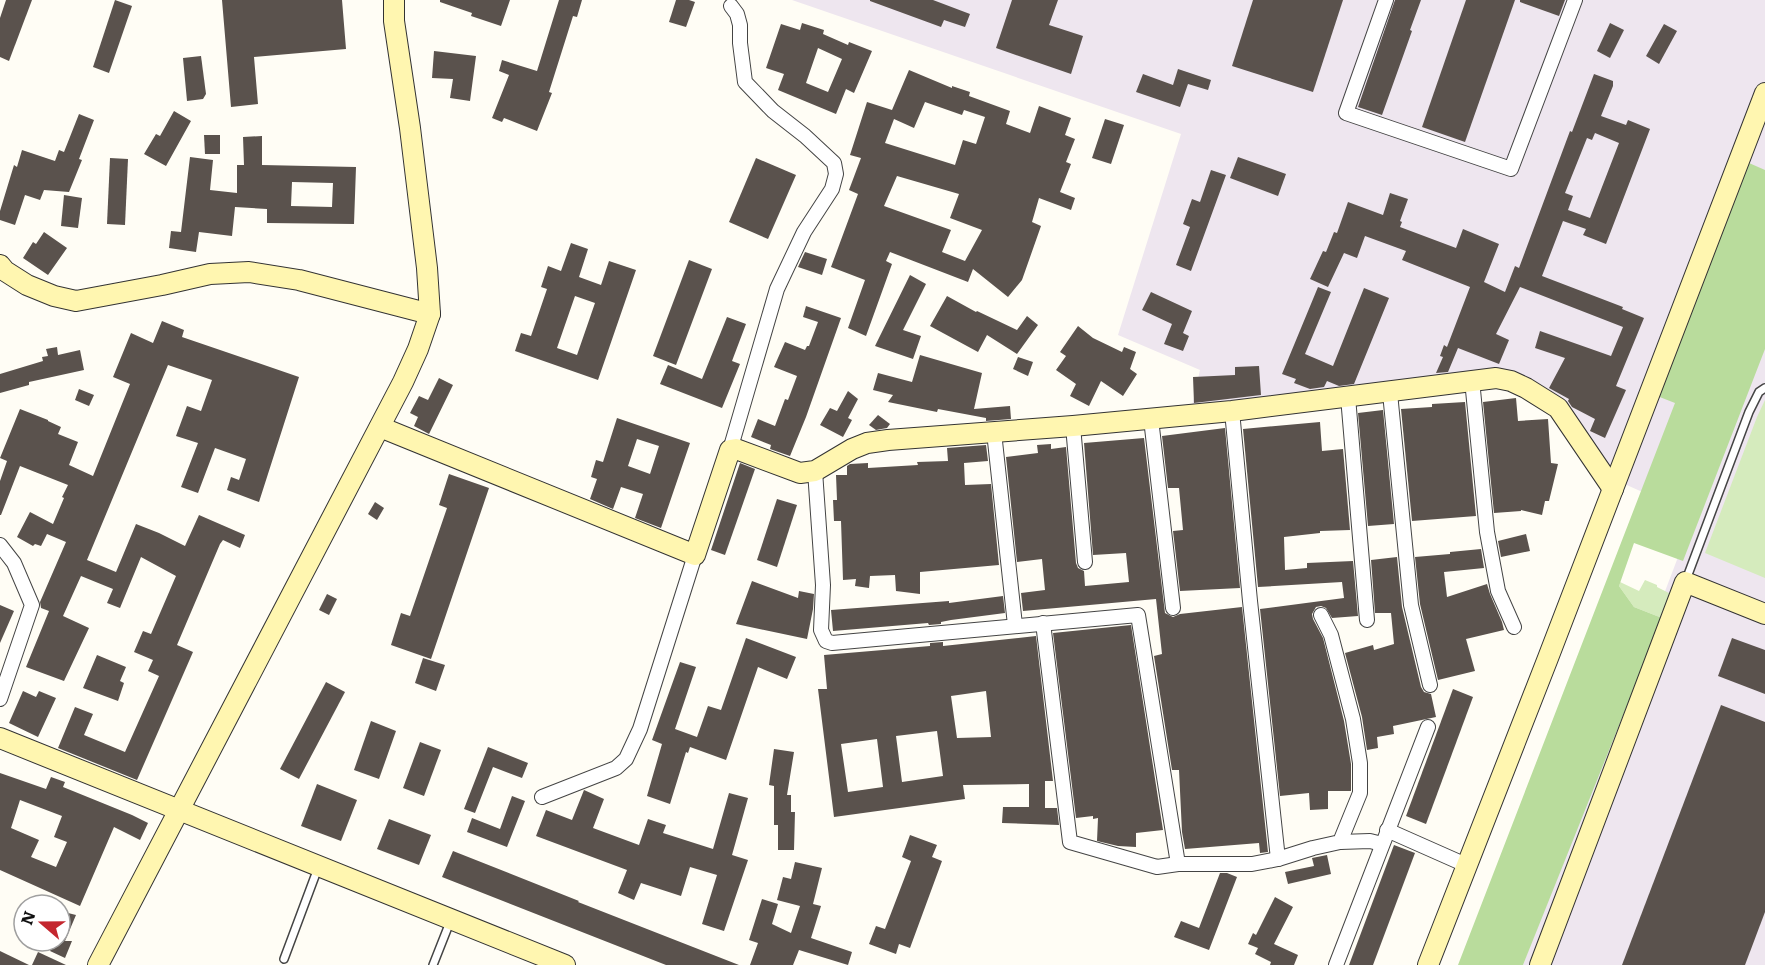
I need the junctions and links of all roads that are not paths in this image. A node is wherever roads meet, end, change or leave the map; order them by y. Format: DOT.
graph roads {
  1 [pos="394,0"];
  2 [pos="1386,0"];
  3 [pos="1575,0"];
  4 [pos="731,6"];
  5 [pos="1765,93"];
  6 [pos="0,265"];
  7 [pos="430,314"];
  8 [pos="1472,380"];
  9 [pos="1765,388"];
  10 [pos="1390,393"];
  11 [pos="1348,397"];
  12 [pos="1232,411"];
  13 [pos="1151,419"];
  14 [pos="1073,426"];
  15 [pos="380,427"];
  16 [pos="994,432"];
  17 [pos="730,450"];
  18 [pos="815,471"];
  19 [pos="1613,489"];
  20 [pos="0,545"];
  21 [pos="695,555"];
  22 [pos="1084,562"];
  23 [pos="1685,582"];
  24 [pos="1173,608"];
  25 [pos="1765,614"];
  26 [pos="1321,615"];
  27 [pos="1367,620"];
  28 [pos="1043,623"];
  29 [pos="1015,625"];
  30 [pos="1514,627"];
  31 [pos="1430,685"];
  32 [pos="0,699"];
  33 [pos="1428,727"];
  34 [pos="0,738"];
  35 [pos="542,797"];
  36 [pos="179,810"];
  37 [pos="1387,830"];
  38 [pos="1340,842"];
  39 [pos="1382,844"];
  40 [pos="1278,859"];
  41 [pos="1178,864"];
  42 [pos="1466,865"];
  43 [pos="319,866"];
  44 [pos="451,919"];
  45 [pos="284,959"];
  46 [pos="98,965"];
  47 [pos="433,965"];
  48 [pos="562,965"];
  49 [pos="1336,965"];
  50 [pos="1428,965"];
  51 [pos="1540,965"];
  1 -- 7 [label="street"];
  2 -- 3 [label="street"];
  4 -- 17 [label="street"];
  5 -- 19 [label="street"];
  6 -- 7 [label="street"];
  7 -- 15 [label="street"];
  8 -- 10 [label="street"];
  8 -- 19 [label="street"];
  8 -- 30 [label="street"];
  9 -- 23 [label="lane"];
  10 -- 11 [label="street"];
  10 -- 31 [label="street"];
  11 -- 12 [label="street"];
  11 -- 27 [label="street"];
  12 -- 13 [label="street"];
  12 -- 40 [label="street"];
  13 -- 14 [label="street"];
  13 -- 24 [label="street"];
  14 -- 16 [label="street"];
  14 -- 22 [label="street"];
  15 -- 21 [label="street"];
  15 -- 36 [label="street"];
  16 -- 18 [label="street"];
  16 -- 29 [label="street"];
  17 -- 18 [label="street"];
  17 -- 21 [label="street"];
  18 -- 29 [label="street"];
  19 -- 42 [label="street"];
  20 -- 32 [label="street"];
  21 -- 35 [label="street"];
  23 -- 25 [label="street"];
  23 -- 51 [label="street"];
  26 -- 38 [label="street"];
  28 -- 29 [label="street"];
  28 -- 41 [label="street"];
  28 -- 41 [label="street"];
  33 -- 37 [label="street"];
  34 -- 36 [label="street"];
  36 -- 43 [label="street"];
  36 -- 46 [label="street"];
  37 -- 39 [label="street"];
  37 -- 42 [label="street"];
  38 -- 39 [label="street"];
  38 -- 40 [label="street"];
  39 -- 49 [label="street"];
  40 -- 41 [label="street"];
  42 -- 50 [label="street"];
  43 -- 44 [label="street"];
  43 -- 45 [label="lane"];
  44 -- 47 [label="lane"];
  44 -- 48 [label="street"];
}
